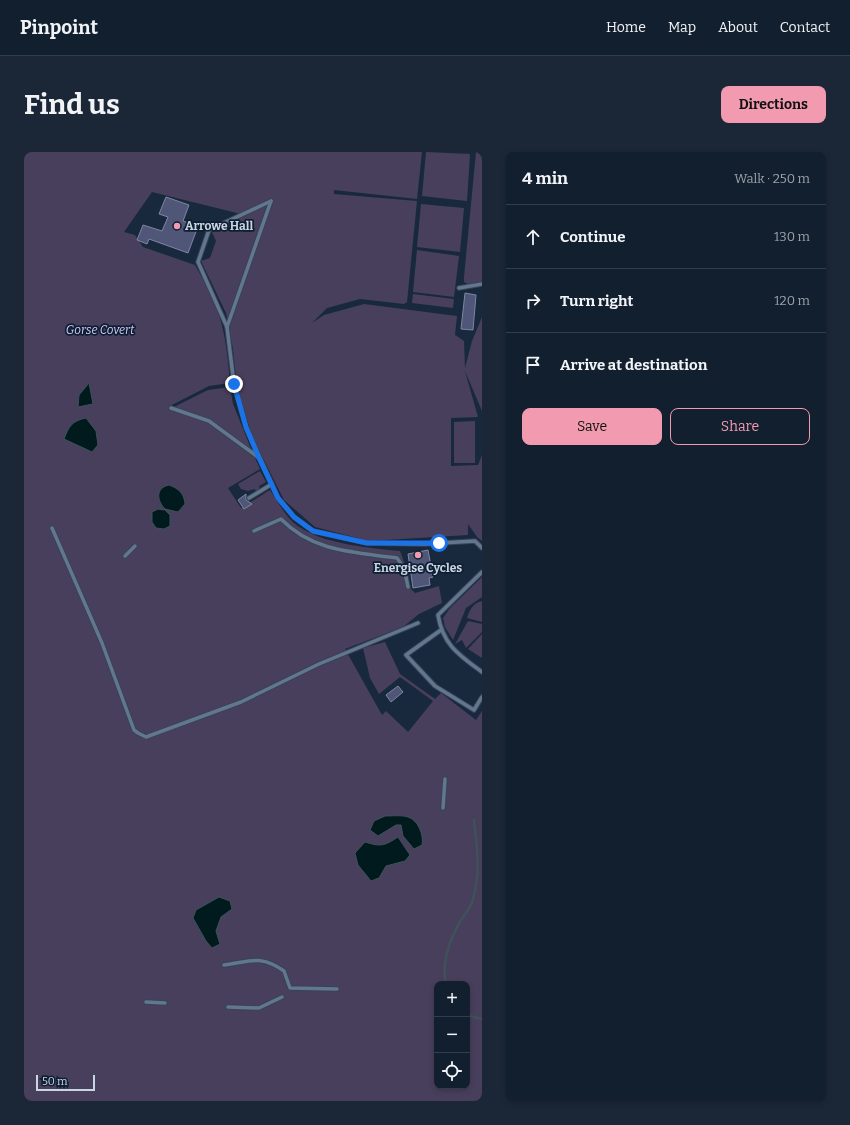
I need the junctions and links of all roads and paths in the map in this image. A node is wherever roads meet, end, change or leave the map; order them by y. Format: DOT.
graph roads {
  1 [pos="482,284"];
  2 [pos="459,288"];
  3 [pos="227,327"];
  4 [pos="171,408"];
  5 [pos="259,458"];
  6 [pos="272,484"];
  7 [pos="249,498"];
  8 [pos="52,528"];
  9 [pos="254,531"];
  10 [pos="135,546"];
  11 [pos="482,548"];
  12 [pos="125,556"];
  13 [pos="482,572"];
  14 [pos="408,587"];
  15 [pos="418,623"];
  16 [pos="441,630"];
  17 [pos="482,672"];
  18 [pos="482,697"];
  19 [pos="445,779"];
  20 [pos="443,808"];
  21 [pos="224,965"];
  22 [pos="337,989"];
  23 [pos="282,997"];
  24 [pos="146,1002"];
  25 [pos="165,1003"];
  26 [pos="228,1007"];
  1 -- 2 [label="lane"];
  3 -- 3 [label="lane"];
  3 -- 5 [label="lane"];
  4 -- 5 [label="lane"];
  5 -- 6 [label="lane"];
  6 -- 7 [label="lane"];
  6 -- 11 [label="lane"];
  8 -- 15 [label="lane"];
  9 -- 14 [label="lane"];
  10 -- 12 [label="lane"];
  13 -- 16 [label="lane"];
  16 -- 17 [label="lane"];
  16 -- 18 [label="lane"];
  19 -- 20 [label="lane"];
  21 -- 22 [label="lane"];
  23 -- 26 [label="lane"];
  24 -- 25 [label="lane"];
}
